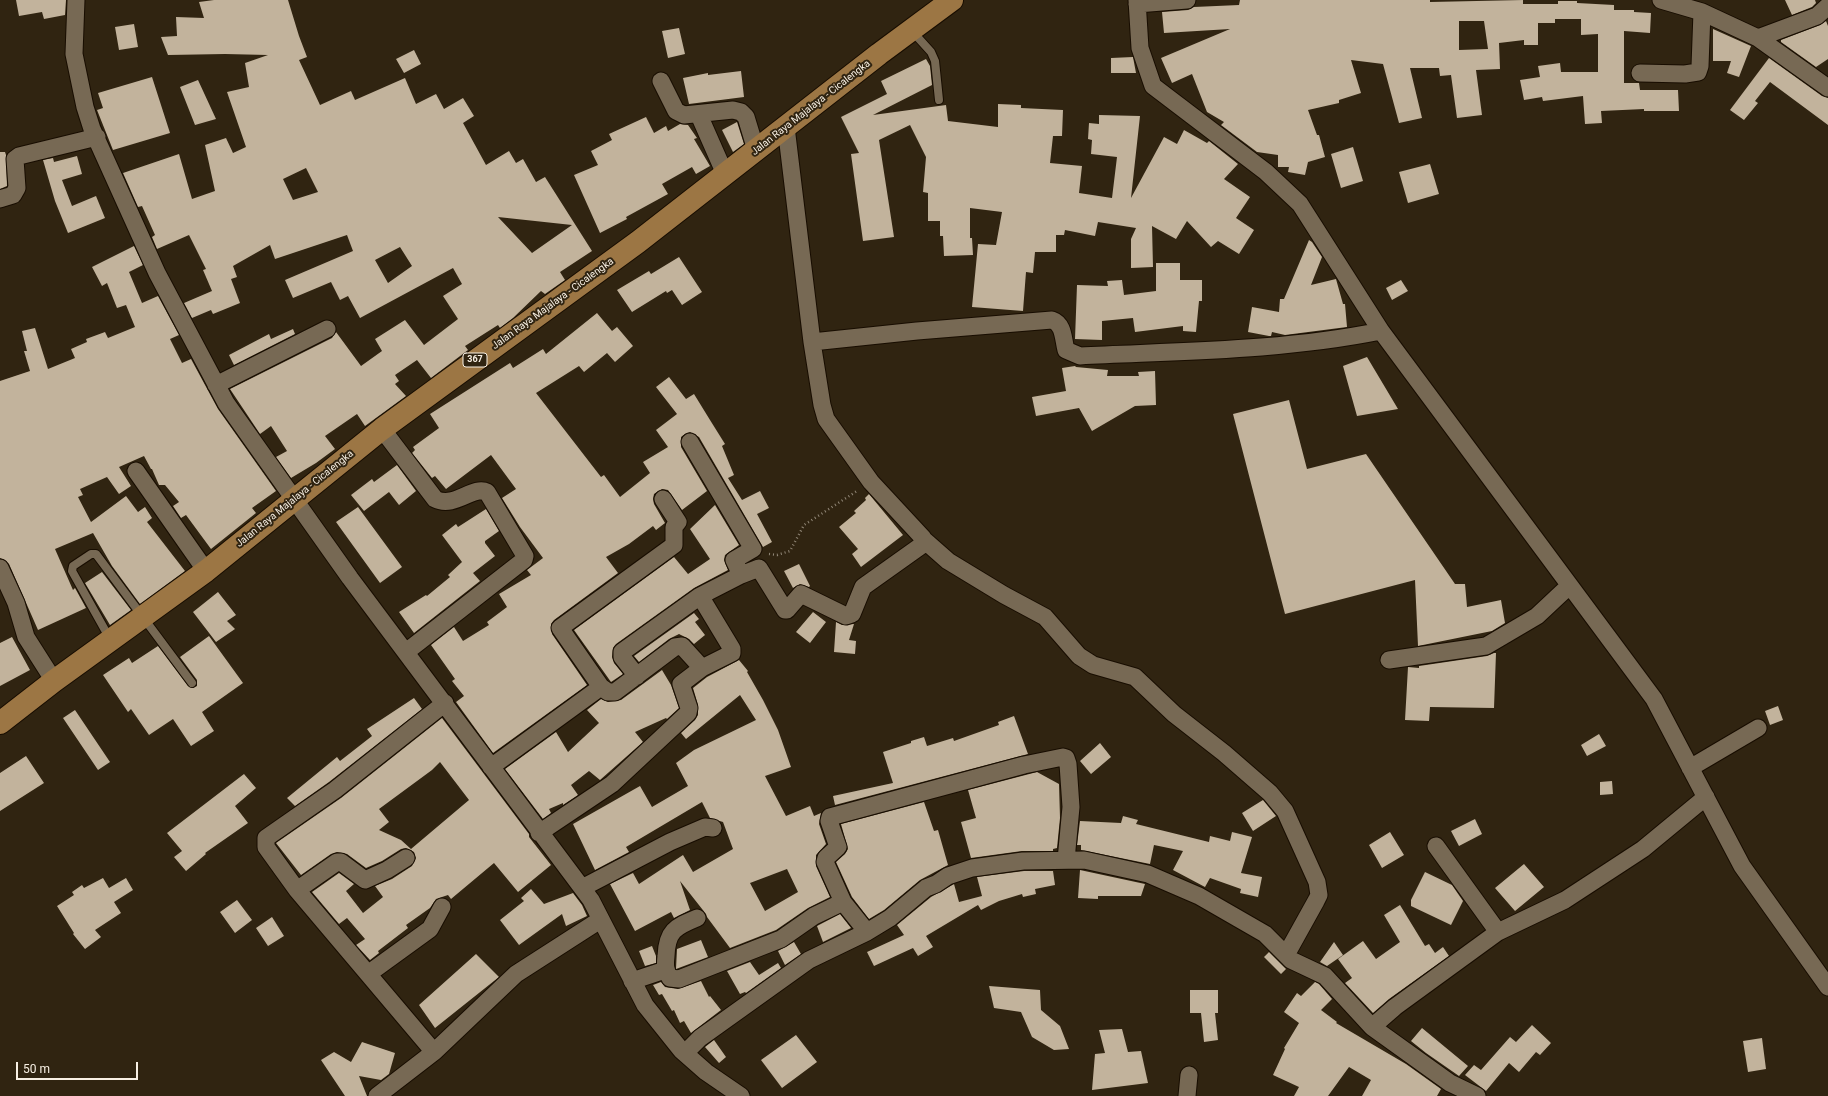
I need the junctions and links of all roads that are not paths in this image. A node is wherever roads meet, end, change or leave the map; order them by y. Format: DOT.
graph roads {
  1 [pos="76,0"];
  2 [pos="1187,0"];
  3 [pos="1661,0"];
  4 [pos="950,1"];
  5 [pos="1137,2"];
  6 [pos="1828,6"];
  7 [pos="1702,12"];
  8 [pos="912,30"];
  9 [pos="1758,38"];
  10 [pos="1640,73"];
  11 [pos="661,81"];
  12 [pos="1828,88"];
  13 [pos="939,100"];
  14 [pos="699,114"];
  15 [pos="786,127"];
  16 [pos="97,137"];
  17 [pos="756,150"];
  18 [pos="725,174"];
  19 [pos="0,199"];
  20 [pos="327,329"];
  21 [pos="1381,331"];
  22 [pos="812,342"];
  23 [pos="216,385"];
  24 [pos="382,429"];
  25 [pos="690,442"];
  26 [pos="136,471"];
  27 [pos="295,499"];
  28 [pos="663,499"];
  29 [pos="923,539"];
  30 [pos="0,568"];
  31 [pos="206,571"];
  32 [pos="741,575"];
  33 [pos="1570,586"];
  34 [pos="700,596"];
  35 [pos="143,617"];
  36 [pos="110,640"];
  37 [pos="406,652"];
  38 [pos="1389,660"];
  39 [pos="702,668"];
  40 [pos="637,676"];
  41 [pos="54,681"];
  42 [pos="192,683"];
  43 [pos="601,687"];
  44 [pos="445,703"];
  45 [pos="0,723"];
  46 [pos="1758,728"];
  47 [pos="491,767"];
  48 [pos="1690,768"];
  49 [pos="1706,797"];
  50 [pos="713,828"];
  51 [pos="539,833"];
  52 [pos="1436,846"];
  53 [pos="406,858"];
  54 [pos="1066,860"];
  55 [pos="582,888"];
  56 [pos="297,890"];
  57 [pos="843,902"];
  58 [pos="442,907"];
  59 [pos="697,918"];
  60 [pos="600,920"];
  61 [pos="867,932"];
  62 [pos="1498,932"];
  63 [pos="1286,955"];
  64 [pos="665,970"];
  65 [pos="368,974"];
  66 [pos="632,981"];
  67 [pos="1828,988"];
  68 [pos="1372,1027"];
  69 [pos="434,1052"];
  70 [pos="685,1053"];
  71 [pos="1189,1075"];
  72 [pos="377,1096"];
  73 [pos="740,1096"];
  74 [pos="1187,1096"];
  75 [pos="1477,1096"];
  1 -- 16 [label="street"];
  2 -- 5 [label="street"];
  3 -- 7 [label="street"];
  4 -- 8 [label="main road, Jalan Raya Majalaya - Cicalengka / 367"];
  5 -- 21 [label="street"];
  6 -- 9 [label="street"];
  7 -- 9 [label="street"];
  7 -- 10 [label="street"];
  8 -- 13 [label="lane"];
  8 -- 15 [label="main road, Jalan Raya Majalaya - Cicalengka / 367"];
  9 -- 12 [label="street"];
  11 -- 14 [label="street"];
  14 -- 17 [label="street"];
  14 -- 18 [label="street"];
  15 -- 17 [label="main road, Jalan Raya Majalaya - Cicalengka / 367"];
  15 -- 22 [label="street"];
  16 -- 19 [label="street"];
  16 -- 23 [label="street"];
  17 -- 18 [label="main road, Jalan Raya Majalaya - Cicalengka / 367"];
  18 -- 24 [label="main road, Jalan Raya Majalaya - Cicalengka / 367"];
  20 -- 23 [label="street"];
  21 -- 22 [label="street"];
  21 -- 33 [label="street"];
  22 -- 29 [label="street"];
  23 -- 27 [label="street"];
  24 -- 27 [label="main road, Jalan Raya Majalaya - Cicalengka / 367"];
  24 -- 37 [label="street"];
  25 -- 32 [label="street"];
  26 -- 31 [label="street"];
  27 -- 31 [label="main road, Jalan Raya Majalaya - Cicalengka / 367"];
  27 -- 37 [label="street"];
  28 -- 43 [label="street"];
  29 -- 32 [label="street"];
  29 -- 63 [label="street"];
  30 -- 41 [label="street"];
  31 -- 35 [label="main road, Jalan Raya Majalaya - Cicalengka / 367"];
  32 -- 34 [label="street"];
  33 -- 38 [label="street"];
  33 -- 48 [label="street"];
  34 -- 39 [label="street"];
  34 -- 40 [label="street"];
  35 -- 36 [label="main road, Jalan Raya Majalaya - Cicalengka / 367"];
  35 -- 36 [label="lane"];
  35 -- 42 [label="lane"];
  36 -- 41 [label="main road, Jalan Raya Majalaya - Cicalengka / 367"];
  37 -- 44 [label="street"];
  39 -- 40 [label="street"];
  39 -- 51 [label="street"];
  40 -- 43 [label="street"];
  41 -- 45 [label="main road, Jalan Raya Majalaya - Cicalengka / 367"];
  43 -- 47 [label="street"];
  44 -- 47 [label="street"];
  44 -- 56 [label="street"];
  46 -- 48 [label="street"];
  47 -- 51 [label="street"];
  48 -- 49 [label="street"];
  49 -- 62 [label="street"];
  49 -- 67 [label="street"];
  50 -- 55 [label="street"];
  51 -- 55 [label="street"];
  52 -- 62 [label="street"];
  53 -- 56 [label="street"];
  54 -- 57 [label="street"];
  54 -- 61 [label="street"];
  54 -- 63 [label="street"];
  55 -- 60 [label="street"];
  56 -- 65 [label="street"];
  57 -- 61 [label="street"];
  57 -- 64 [label="street"];
  58 -- 65 [label="street"];
  59 -- 64 [label="street"];
  60 -- 66 [label="street"];
  60 -- 69 [label="street"];
  61 -- 70 [label="street"];
  62 -- 68 [label="street"];
  63 -- 68 [label="street"];
  64 -- 66 [label="street"];
  65 -- 69 [label="street"];
  66 -- 70 [label="street"];
  68 -- 75 [label="street"];
  69 -- 72 [label="street"];
  70 -- 73 [label="street"];
  71 -- 74 [label="street"];
}
